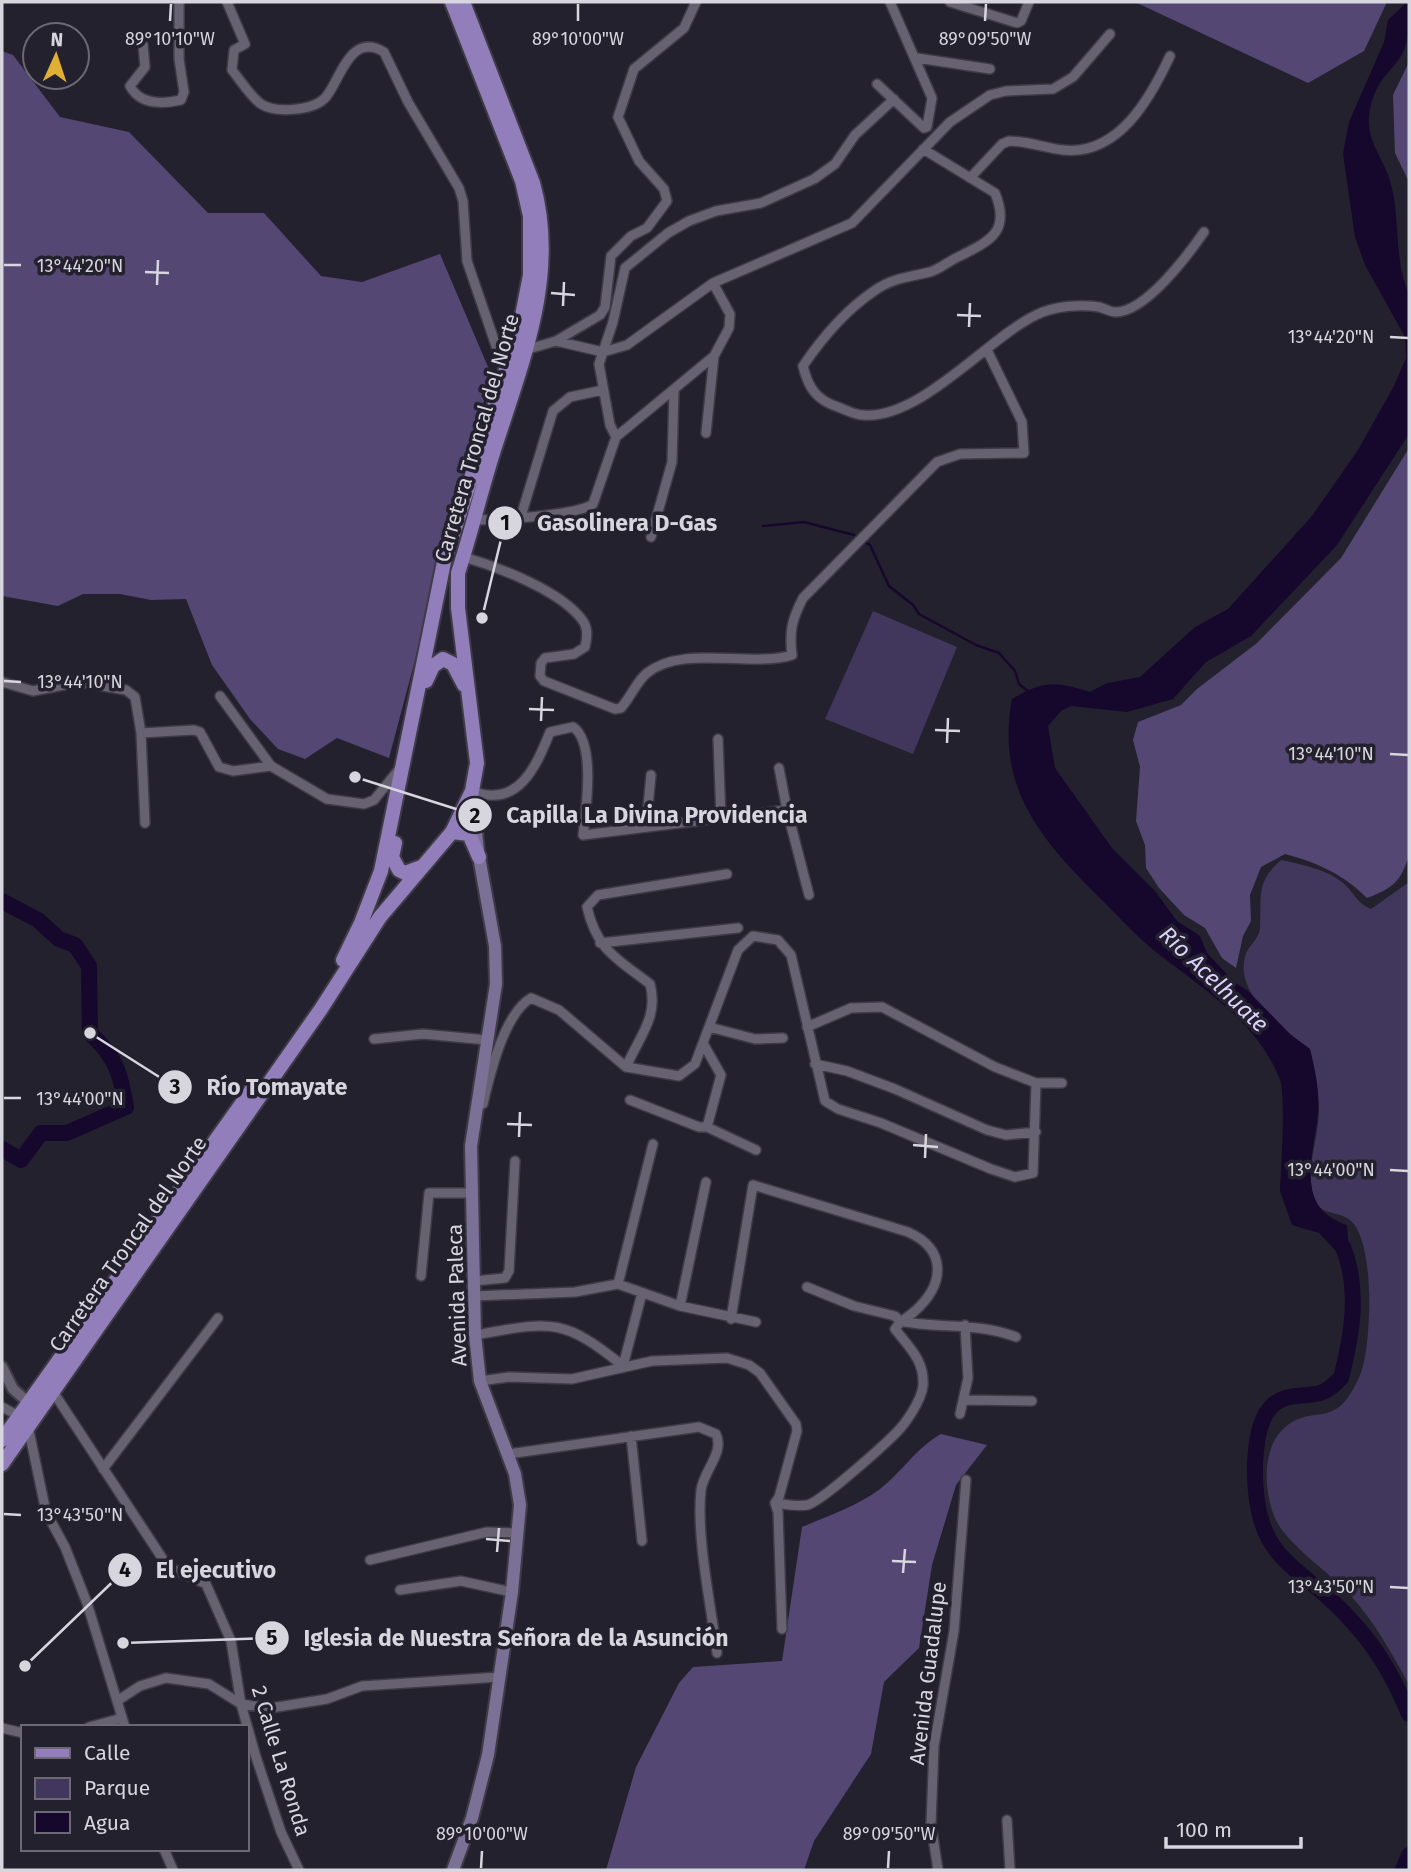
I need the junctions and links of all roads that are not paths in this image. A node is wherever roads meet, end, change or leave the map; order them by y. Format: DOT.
graph roads {
  1 [pos="179,2"];
  2 [pos="227,2"];
  3 [pos="452,2"];
  4 [pos="463,2"];
  5 [pos="696,2"];
  6 [pos="890,2"];
  7 [pos="950,2"];
  8 [pos="1028,2"];
  9 [pos="1110,34"];
  10 [pos="143,45"];
  11 [pos="1170,56"];
  12 [pos="917,58"];
  13 [pos="990,69"];
  14 [pos="877,84"];
  15 [pos="894,99"];
  16 [pos="927,127"];
  17 [pos="927,146"];
  18 [pos="970,178"];
  19 [pos="1204,232"];
  20 [pos="713,283"];
  21 [pos="556,341"];
  22 [pos="526,350"];
  23 [pos="987,350"];
  24 [pos="603,352"];
  25 [pos="714,356"];
  26 [pos="505,372"];
  27 [pos="603,390"];
  28 [pos="674,391"];
  29 [pos="706,433"];
  30 [pos="616,437"];
  31 [pos="521,516"];
  32 [pos="472,520"];
  33 [pos="651,537"];
  34 [pos="464,557"];
  35 [pos="2,682"];
  36 [pos="219,696"];
  37 [pos="470,696"];
  38 [pos="415,708"];
  39 [pos="412,731"];
  40 [pos="141,733"];
  41 [pos="718,739"];
  42 [pos="405,761"];
  43 [pos="271,766"];
  44 [pos="779,768"];
  45 [pos="651,775"];
  46 [pos="472,791"];
  47 [pos="787,810"];
  48 [pos="721,818"];
  49 [pos="145,823"];
  50 [pos="646,827"];
  51 [pos="452,832"];
  52 [pos="479,857"];
  53 [pos="424,865"];
  54 [pos="727,874"];
  55 [pos="809,895"];
  56 [pos="738,928"];
  57 [pos="600,943"];
  58 [pos="709,1027"];
  59 [pos="807,1027"];
  60 [pos="783,1038"];
  61 [pos="374,1040"];
  62 [pos="487,1041"];
  63 [pos="704,1045"];
  64 [pos="815,1063"];
  65 [pos="626,1067"];
  66 [pos="1036,1083"];
  67 [pos="1062,1083"];
  68 [pos="630,1100"];
  69 [pos="707,1127"];
  70 [pos="1036,1132"];
  71 [pos="653,1144"];
  72 [pos="471,1146"];
  73 [pos="757,1150"];
  74 [pos="515,1161"];
  75 [pos="706,1182"];
  76 [pos="472,1193"];
  77 [pos="421,1276"];
  78 [pos="474,1281"];
  79 [pos="618,1284"];
  80 [pos="807,1287"];
  81 [pos="642,1293"];
  82 [pos="475,1296"];
  83 [pos="680,1306"];
  84 [pos="218,1318"];
  85 [pos="731,1319"];
  86 [pos="900,1321"];
  87 [pos="755,1322"];
  88 [pos="965,1325"];
  89 [pos="475,1335"];
  90 [pos="1016,1337"];
  91 [pos="623,1366"];
  92 [pos="2,1367"];
  93 [pos="480,1381"];
  94 [pos="52,1390"];
  95 [pos="964,1400"];
  96 [pos="1032,1401"];
  97 [pos="29,1402"];
  98 [pos="2,1407"];
  99 [pos="960,1414"];
  100 [pos="24,1420"];
  101 [pos="631,1436"];
  102 [pos="2,1440"];
  103 [pos="508,1454"];
  104 [pos="2,1464"];
  105 [pos="103,1469"];
  106 [pos="966,1480"];
  107 [pos="775,1503"];
  108 [pos="517,1533"];
  109 [pos="642,1541"];
  110 [pos="370,1560"];
  111 [pos="400,1591"];
  112 [pos="512,1592"];
  113 [pos="782,1629"];
  114 [pos="717,1653"];
  115 [pos="499,1677"];
  116 [pos="117,1702"];
  117 [pos="241,1704"];
  118 [pos="124,1722"];
  119 [pos="103,1725"];
  120 [pos="248,1725"];
  121 [pos="248,1726"];
  122 [pos="2,1728"];
  123 [pos="21,1733"];
  124 [pos="1007,1820"];
  125 [pos="165,1851"];
  126 [pos="173,1870"];
  127 [pos="299,1870"];
  128 [pos="453,1870"];
  129 [pos="938,1870"];
  130 [pos="1010,1870"];
  1 -- 10 [label="street"];
  2 -- 26 [label="street"];
  3 -- 26 [label="main road, Carretera Troncal del Norte"];
  4 -- 22 [label="main road, Carretera Troncal del Norte"];
  5 -- 21 [label="street"];
  6 -- 12 [label="street"];
  7 -- 8 [label="street"];
  9 -- 17 [label="street"];
  11 -- 18 [label="street"];
  12 -- 13 [label="street"];
  12 -- 16 [label="street"];
  14 -- 15 [label="street"];
  15 -- 16 [label="street"];
  15 -- 24 [label="street"];
  16 -- 17 [label="street"];
  17 -- 18 [label="street"];
  17 -- 20 [label="street"];
  18 -- 23 [label="street"];
  19 -- 23 [label="street"];
  20 -- 24 [label="street"];
  20 -- 25 [label="street"];
  21 -- 22 [label="street"];
  21 -- 24 [label="street"];
  22 -- 32 [label="main road, Carretera Troncal del Norte"];
  23 -- 34 [label="street"];
  24 -- 27 [label="street"];
  25 -- 28 [label="street"];
  25 -- 29 [label="street"];
  26 -- 38 [label="main road, Carretera Troncal del Norte"];
  27 -- 30 [label="street"];
  27 -- 31 [label="street"];
  28 -- 30 [label="street"];
  28 -- 33 [label="street"];
  30 -- 31 [label="street"];
  31 -- 32 [label="street"];
  32 -- 34 [label="main road, Carretera Troncal del Norte"];
  34 -- 37 [label="main road, Carretera Troncal del Norte"];
  35 -- 40 [label="street"];
  36 -- 43 [label="street"];
  37 -- 38 [label="main road"];
  37 -- 46 [label="main road, Carretera Troncal del Norte"];
  38 -- 39 [label="main road, Carretera Troncal del Norte"];
  39 -- 42 [label="main road, Carretera Troncal del Norte"];
  39 -- 53 [label="main road"];
  40 -- 43 [label="street"];
  40 -- 49 [label="street"];
  41 -- 48 [label="street"];
  42 -- 43 [label="street"];
  42 -- 97 [label="main road, Carretera Troncal del Norte"];
  44 -- 47 [label="street"];
  45 -- 50 [label="street"];
  46 -- 50 [label="street"];
  46 -- 51 [label="main road, Carretera Troncal del Norte"];
  46 -- 52 [label="main road, Avenida Paleca"];
  47 -- 48 [label="street"];
  47 -- 55 [label="street"];
  48 -- 50 [label="street"];
  51 -- 52 [label="main road"];
  51 -- 53 [label="main road, Carretera Troncal del Norte"];
  52 -- 62 [label="main road, Avenida Paleca"];
  53 -- 94 [label="main road, Carretera Troncal del Norte"];
  54 -- 57 [label="street"];
  56 -- 57 [label="street"];
  57 -- 65 [label="street"];
  58 -- 59 [label="street"];
  58 -- 60 [label="street"];
  58 -- 63 [label="street"];
  59 -- 64 [label="street"];
  59 -- 66 [label="street"];
  61 -- 62 [label="street"];
  62 -- 72 [label="main road, Avenida Paleca"];
  63 -- 65 [label="street"];
  63 -- 69 [label="street"];
  64 -- 70 [label="street"];
  64 -- 70 [label="street"];
  65 -- 72 [label="street"];
  66 -- 67 [label="street"];
  66 -- 70 [label="street"];
  68 -- 69 [label="street"];
  69 -- 73 [label="street"];
  71 -- 79 [label="street"];
  72 -- 76 [label="main road, Avenida Paleca"];
  74 -- 78 [label="street"];
  75 -- 83 [label="street"];
  76 -- 77 [label="street"];
  76 -- 78 [label="main road, Avenida Paleca"];
  78 -- 82 [label="main road, Avenida Paleca"];
  79 -- 81 [label="street"];
  79 -- 82 [label="street"];
  80 -- 86 [label="street"];
  81 -- 83 [label="street"];
  81 -- 91 [label="street"];
  82 -- 89 [label="main road, Avenida Paleca"];
  83 -- 85 [label="street"];
  84 -- 105 [label="street"];
  85 -- 86 [label="street"];
  85 -- 87 [label="street"];
  86 -- 88 [label="street"];
  86 -- 107 [label="street"];
  88 -- 90 [label="street"];
  88 -- 95 [label="street"];
  89 -- 91 [label="street"];
  89 -- 93 [label="main road, Avenida Paleca"];
  91 -- 93 [label="street"];
  91 -- 107 [label="street"];
  92 -- 97 [label="street"];
  93 -- 103 [label="main road, Avenida Paleca"];
  94 -- 100 [label="main road, Carretera Troncal del Norte"];
  94 -- 105 [label="street, 2 Calle La Ronda"];
  95 -- 96 [label="street"];
  95 -- 99 [label="street"];
  97 -- 100 [label="main road, Carretera Troncal del Norte"];
  98 -- 100 [label="street"];
  100 -- 102 [label="main road, Carretera Troncal del Norte"];
  100 -- 104 [label="main road, Carretera Troncal del Norte"];
  100 -- 116 [label="street"];
  101 -- 103 [label="street"];
  101 -- 109 [label="street"];
  101 -- 114 [label="street"];
  103 -- 108 [label="main road, Avenida Paleca"];
  105 -- 117 [label="street, 2 Calle La Ronda"];
  106 -- 129 [label="street, Avenida Guadalupe"];
  107 -- 113 [label="street"];
  108 -- 110 [label="street"];
  108 -- 112 [label="main road, Avenida Paleca"];
  111 -- 112 [label="street"];
  112 -- 115 [label="main road, Avenida Paleca"];
  115 -- 117 [label="street"];
  115 -- 128 [label="main road, Avenida Paleca"];
  116 -- 117 [label="street"];
  116 -- 118 [label="street"];
  117 -- 120 [label="street, 2 Calle La Ronda"];
  118 -- 119 [label="street"];
  121 -- 127 [label="street, 2 Calle La Ronda"];
  122 -- 123 [label="street"];
  124 -- 130 [label="street"];
  125 -- 126 [label="street"];
}
